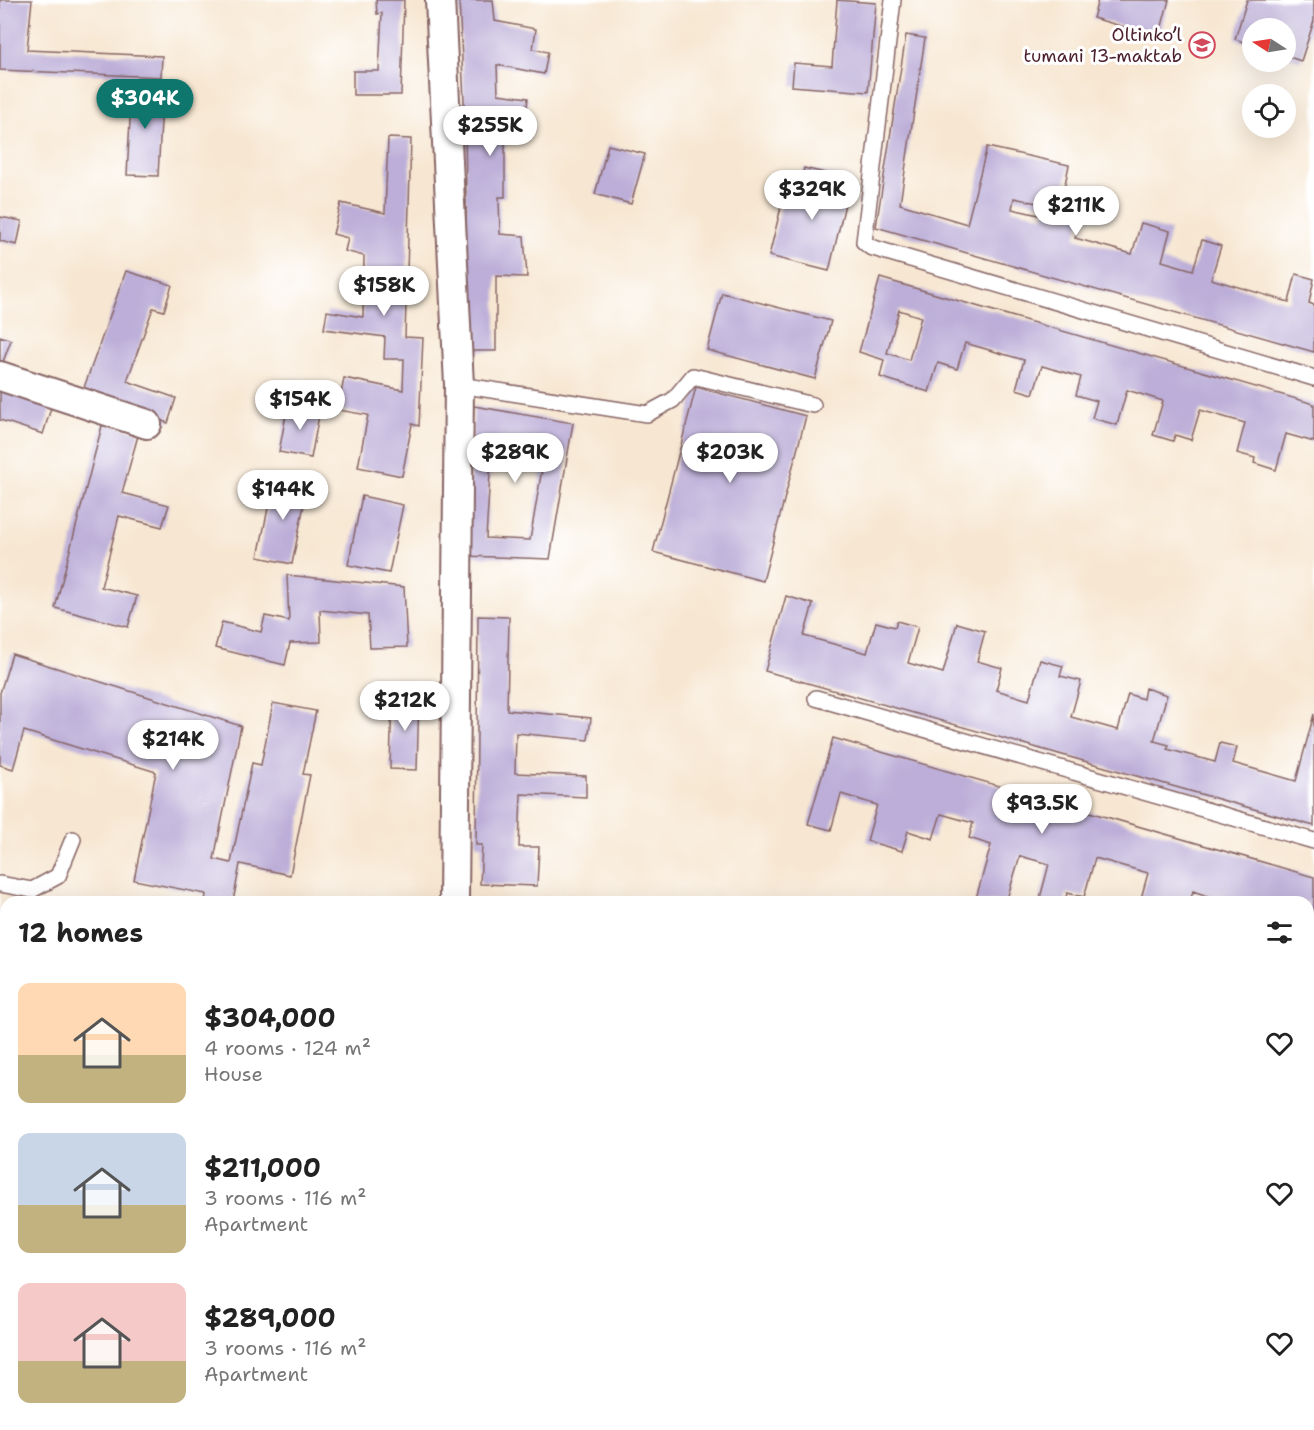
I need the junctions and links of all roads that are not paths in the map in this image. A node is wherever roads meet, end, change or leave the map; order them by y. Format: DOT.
graph roads {
  1 [pos="440,0"];
  2 [pos="892,0"];
  3 [pos="0,376"];
  4 [pos="1314,378"];
  5 [pos="459,385"];
  6 [pos="813,405"];
  7 [pos="147,424"];
  8 [pos="816,698"];
  9 [pos="73,838"];
  10 [pos="1314,841"];
  11 [pos="0,884"];
  12 [pos="454,896"];
  1 -- 5 [label="street"];
  2 -- 4 [label="lane"];
  3 -- 7 [label="street"];
  5 -- 6 [label="lane"];
  5 -- 12 [label="street"];
  8 -- 10 [label="lane"];
  9 -- 11 [label="lane"];
}
